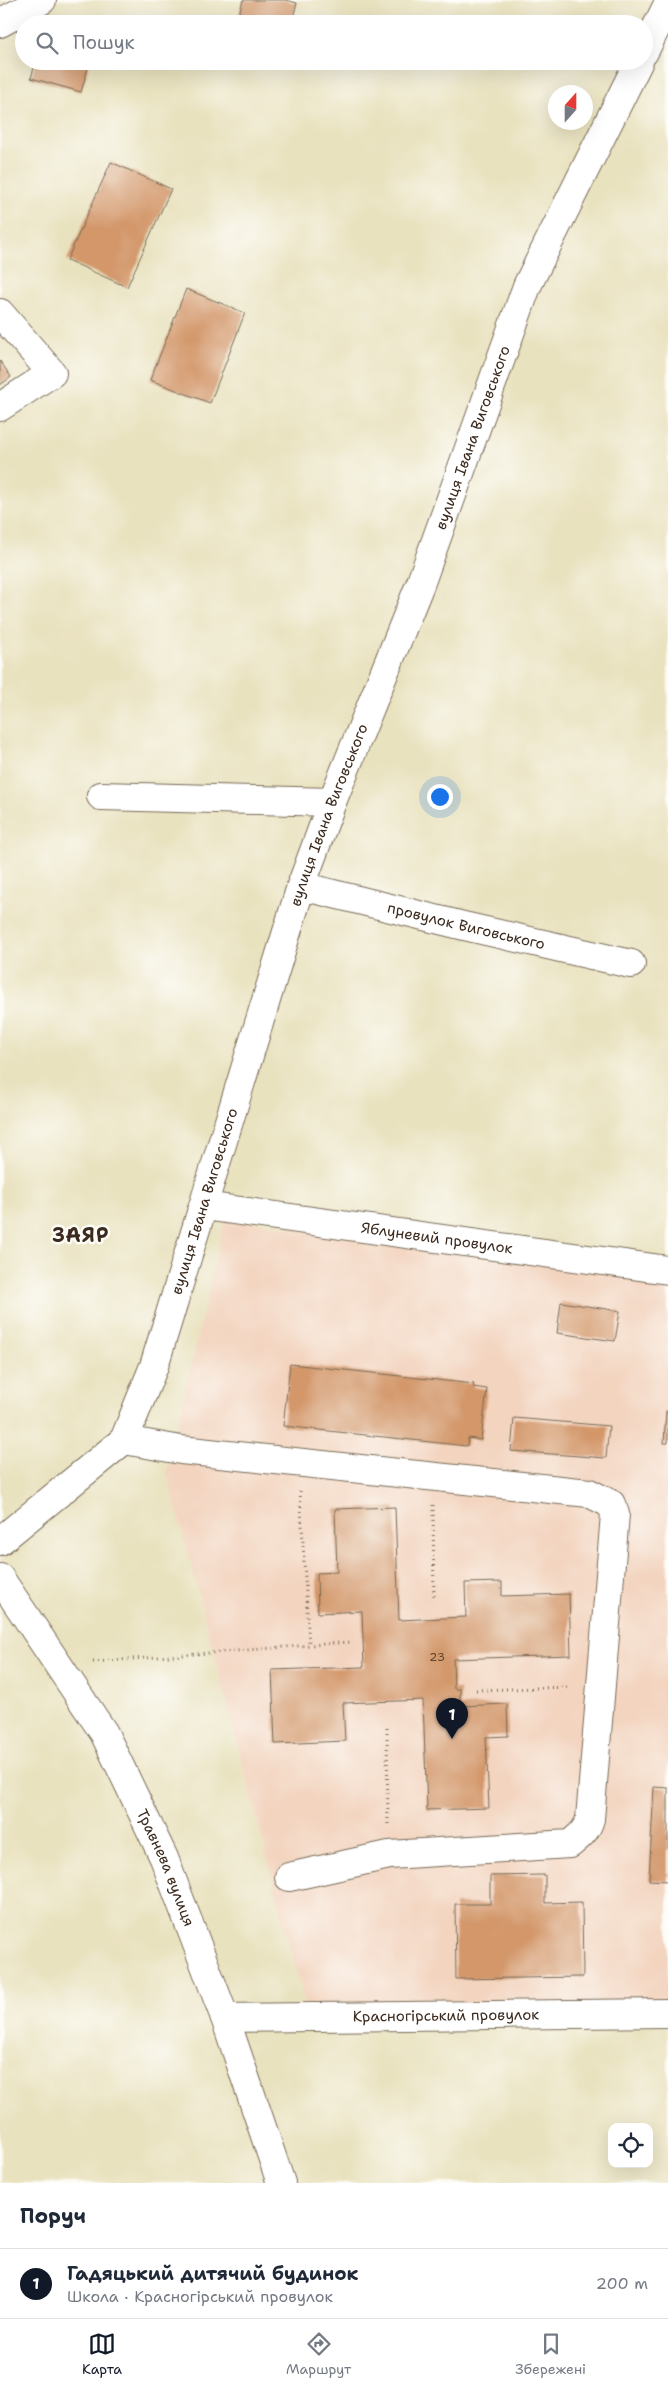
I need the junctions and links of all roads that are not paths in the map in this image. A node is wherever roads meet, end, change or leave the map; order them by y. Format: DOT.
graph roads {
  1 [pos="42,0"];
  2 [pos="668,4"];
  3 [pos="0,23"];
  4 [pos="653,34"];
  5 [pos="635,70"];
  6 [pos="0,313"];
  7 [pos="0,407"];
  8 [pos="101,796"];
  9 [pos="332,802"];
  10 [pos="301,886"];
  11 [pos="631,964"];
  12 [pos="204,1206"];
  13 [pos="668,1270"];
  14 [pos="124,1440"];
  15 [pos="0,1541"];
  16 [pos="0,1578"];
  17 [pos="289,1877"];
  18 [pos="668,2012"];
  19 [pos="225,2018"];
  20 [pos="281,2183"];
  1 -- 3 [label="street"];
  2 -- 4 [label="street"];
  5 -- 9 [label="street, вулиця Івана Виговського"];
  6 -- 7 [label="street"];
  8 -- 9 [label="street"];
  9 -- 10 [label="street, вулиця Івана Виговського"];
  10 -- 11 [label="street, провулок Виговського"];
  10 -- 12 [label="street, вулиця Івана Виговського"];
  12 -- 13 [label="street, Яблуневий провулок"];
  12 -- 14 [label="street, вулиця Івана Виговського"];
  14 -- 15 [label="street, вулиця Івана Виговського"];
  14 -- 17 [label="street"];
  16 -- 19 [label="street, Травнева вулиця"];
  18 -- 19 [label="street, Красногірський провулок"];
  19 -- 20 [label="street, Травнева вулиця"];
}
